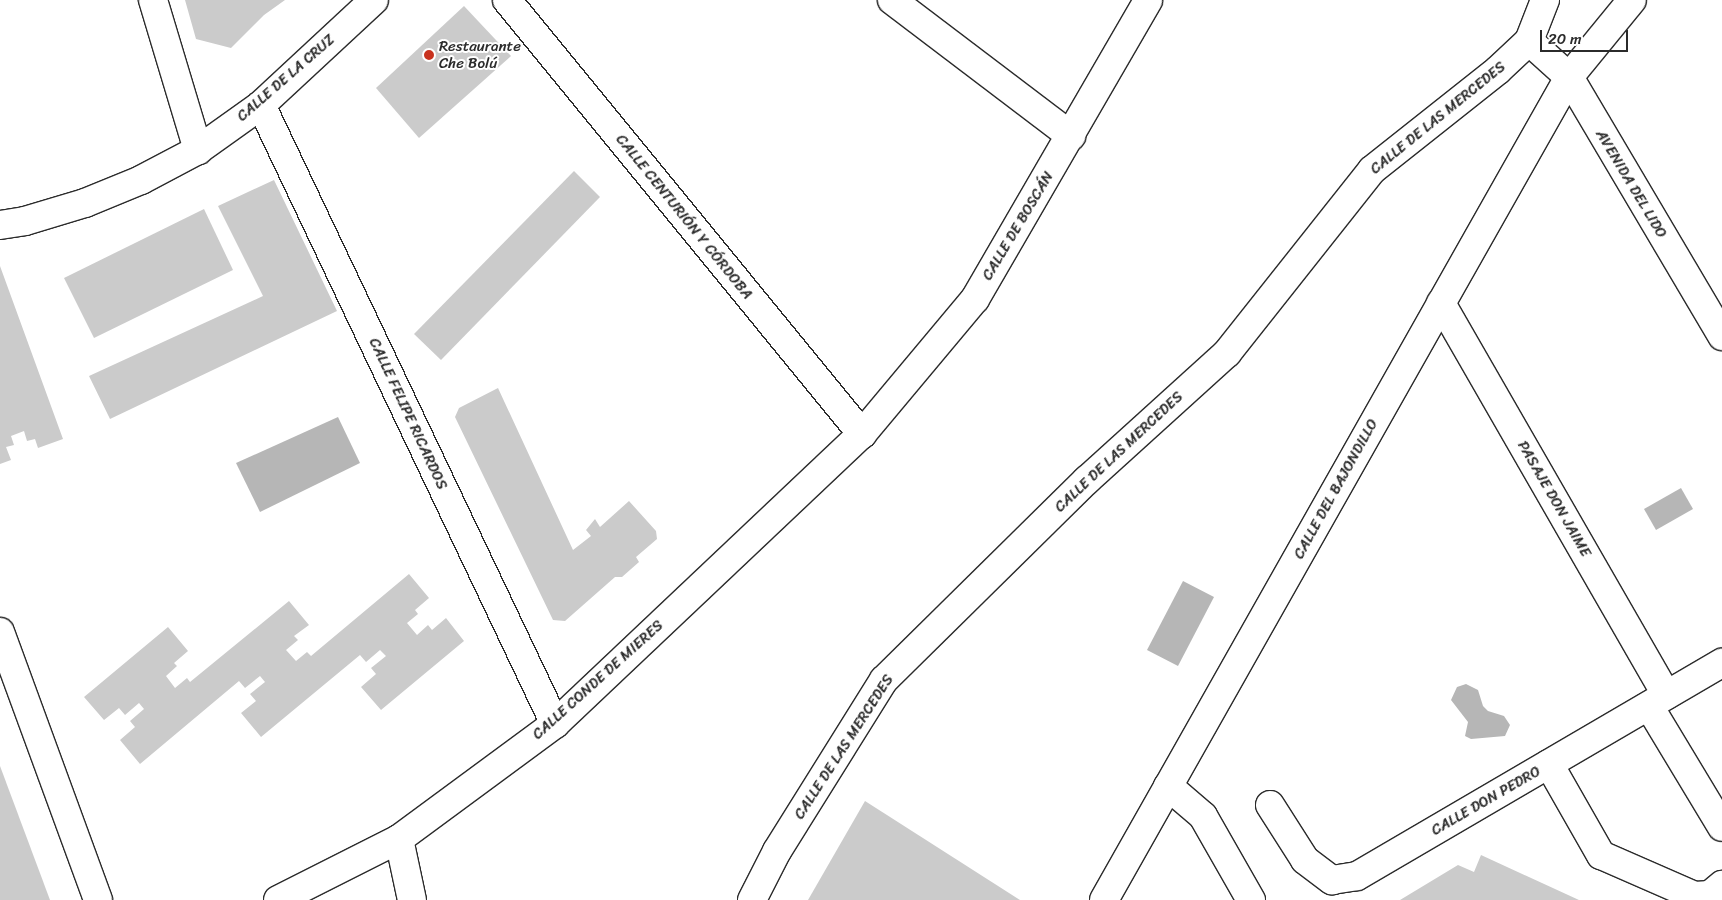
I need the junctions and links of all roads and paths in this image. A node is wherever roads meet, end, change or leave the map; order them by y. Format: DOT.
graph roads {
  1 [pos="153,0"];
  2 [pos="374,0"];
  3 [pos="507,0"];
  4 [pos="892,0"];
  5 [pos="1148,0"];
  6 [pos="1546,0"];
  7 [pos="1632,0"];
  8 [pos="1528,41"];
  9 [pos="1568,77"];
  10 [pos="261,105"];
  11 [pos="1071,136"];
  12 [pos="198,150"];
  13 [pos="0,225"];
  14 [pos="1441,303"];
  15 [pos="1722,336"];
  16 [pos="862,434"];
  17 [pos="0,632"];
  18 [pos="1722,663"];
  19 [pos="1658,700"];
  20 [pos="555,724"];
  21 [pos="1549,764"];
  22 [pos="1168,786"];
  23 [pos="1270,804"];
  24 [pos="1722,827"];
  25 [pos="400,839"];
  26 [pos="1722,885"];
  27 [pos="98,900"];
  28 [pos="278,900"];
  29 [pos="412,900"];
  30 [pos="752,900"];
  31 [pos="1104,900"];
  32 [pos="1251,900"];
  1 -- 12 [label="street"];
  2 -- 10 [label="street, CALLE DE LA CRUZ"];
  3 -- 16 [label="street, CALLE CENTURIÓN Y CÓRDOBA"];
  4 -- 11 [label="street"];
  5 -- 11 [label="street, CALLE DE BOSCÁN"];
  6 -- 8 [label="street"];
  7 -- 9 [label="street, CALLE DEL BAJONDILLO"];
  8 -- 9 [label="street, AVENIDA DEL LIDO"];
  8 -- 30 [label="street, CALLE DE LAS MERCEDES"];
  9 -- 14 [label="street, CALLE DEL BAJONDILLO"];
  9 -- 15 [label="street, AVENIDA DEL LIDO"];
  10 -- 12 [label="street, CALLE DE LA CRUZ"];
  10 -- 20 [label="street, CALLE FELIPE RICARDOS"];
  11 -- 16 [label="street, CALLE DE BOSCÁN"];
  12 -- 13 [label="street, CALLE DE LA CRUZ"];
  14 -- 19 [label="street, PASAJE DON JAIME"];
  14 -- 22 [label="street, CALLE DEL BAJONDILLO"];
  16 -- 20 [label="street, CALLE CONDE DE MIERES"];
  17 -- 27 [label="street"];
  18 -- 19 [label="street, CALLE DON PEDRO"];
  19 -- 21 [label="street, CALLE DON PEDRO"];
  19 -- 24 [label="street, PASAJE DON JAIME"];
  20 -- 25 [label="street, CALLE CONDE DE MIERES"];
  21 -- 23 [label="street, CALLE DON PEDRO"];
  21 -- 26 [label="street"];
  22 -- 31 [label="street, CALLE DEL BAJONDILLO"];
  22 -- 32 [label="street"];
  25 -- 28 [label="street, CALLE CONDE DE MIERES"];
  25 -- 29 [label="street"];
}
